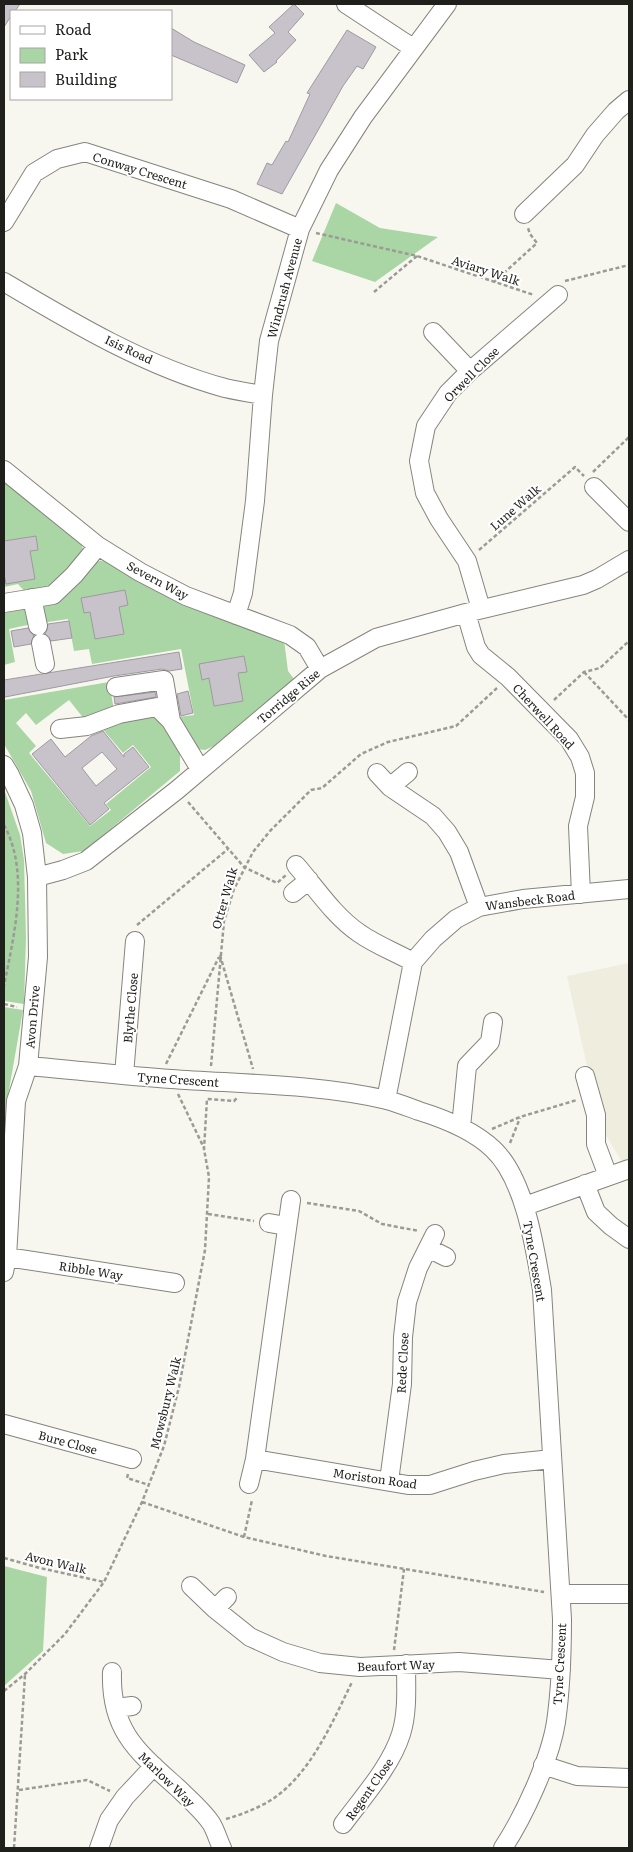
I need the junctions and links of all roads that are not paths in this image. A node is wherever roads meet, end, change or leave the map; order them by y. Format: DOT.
graph roads {
  1 [pos="346,4"];
  2 [pos="448,4"];
  3 [pos="414,48"];
  4 [pos="629,100"];
  5 [pos="524,214"];
  6 [pos="4,222"];
  7 [pos="300,229"];
  8 [pos="4,282"];
  9 [pos="553,299"];
  10 [pos="433,332"];
  11 [pos="470,371"];
  12 [pos="263,395"];
  13 [pos="4,470"];
  14 [pos="590,482"];
  15 [pos="629,522"];
  16 [pos="98,546"];
  17 [pos="629,560"];
  18 [pos="32,598"];
  19 [pos="4,603"];
  20 [pos="474,611"];
  21 [pos="236,615"];
  22 [pos="45,664"];
  23 [pos="320,668"];
  24 [pos="116,687"];
  25 [pos="171,721"];
  26 [pos="60,729"];
  27 [pos="4,765"];
  28 [pos="200,770"];
  29 [pos="408,772"];
  30 [pos="377,773"];
  31 [pos="390,787"];
  32 [pos="296,865"];
  33 [pos="37,877"];
  34 [pos="309,880"];
  35 [pos="629,888"];
  36 [pos="293,893"];
  37 [pos="581,894"];
  38 [pos="479,906"];
  39 [pos="135,941"];
  40 [pos="413,962"];
  41 [pos="493,1022"];
  42 [pos="28,1066"];
  43 [pos="124,1075"];
  44 [pos="584,1076"];
  45 [pos="386,1100"];
  46 [pos="461,1127"];
  47 [pos="629,1169"];
  48 [pos="608,1176"];
  49 [pos="8,1184"];
  50 [pos="585,1184"];
  51 [pos="291,1200"];
  52 [pos="525,1206"];
  53 [pos="629,1239"];
  54 [pos="446,1256"];
  55 [pos="5,1265"];
  56 [pos="175,1283"];
  57 [pos="4,1424"];
  58 [pos="255,1458"];
  59 [pos="132,1459"];
  60 [pos="552,1459"];
  61 [pos="389,1481"];
  62 [pos="249,1484"];
  63 [pos="191,1586"];
  64 [pos="561,1594"];
  65 [pos="629,1594"];
  66 [pos="399,1665"];
  67 [pos="561,1670"];
  68 [pos="112,1672"];
  69 [pos="543,1764"];
  70 [pos="154,1766"];
  71 [pos="629,1778"];
  72 [pos="343,1824"];
  73 [pos="99,1848"];
  74 [pos="222,1848"];
  75 [pos="503,1848"];
  1 -- 3 [label="street"];
  2 -- 3 [label="street, Windrush Avenue"];
  3 -- 7 [label="street, Windrush Avenue"];
  4 -- 5 [label="street"];
  6 -- 7 [label="street, Conway Crescent"];
  7 -- 12 [label="street, Windrush Avenue"];
  8 -- 12 [label="street, Isis Road"];
  9 -- 11 [label="street, Orwell Close"];
  10 -- 11 [label="street"];
  11 -- 20 [label="street, Orwell Close"];
  12 -- 21 [label="street, Windrush Avenue"];
  13 -- 16 [label="street, Severn Way"];
  14 -- 15 [label="street"];
  16 -- 18 [label="street"];
  16 -- 21 [label="street, Severn Way"];
  17 -- 20 [label="street, Torridge Rise"];
  18 -- 19 [label="street"];
  18 -- 22 [label="street"];
  20 -- 23 [label="street, Torridge Rise"];
  20 -- 37 [label="street, Cherwell Road"];
  21 -- 23 [label="street, Severn Way"];
  23 -- 28 [label="street, Torridge Rise"];
  24 -- 25 [label="street"];
  25 -- 26 [label="street"];
  25 -- 28 [label="street"];
  27 -- 33 [label="street, Avon Drive"];
  28 -- 33 [label="street, Torridge Rise"];
  29 -- 31 [label="street"];
  30 -- 31 [label="street"];
  31 -- 38 [label="street"];
  32 -- 34 [label="street"];
  33 -- 42 [label="street, Avon Drive"];
  34 -- 36 [label="street"];
  34 -- 40 [label="street"];
  35 -- 37 [label="street, Wansbeck Road"];
  37 -- 38 [label="street, Wansbeck Road"];
  38 -- 40 [label="street, Wansbeck Road"];
  39 -- 43 [label="street, Blythe Close"];
  40 -- 45 [label="street, Wansbeck Road"];
  41 -- 46 [label="street"];
  42 -- 43 [label="street, Tyne Crescent"];
  42 -- 49 [label="street, Avon Drive"];
  43 -- 45 [label="street, Tyne Crescent"];
  44 -- 48 [label="street"];
  45 -- 46 [label="street, Tyne Crescent"];
  46 -- 52 [label="street, Tyne Crescent"];
  47 -- 48 [label="street"];
  48 -- 50 [label="street"];
  49 -- 55 [label="street, Avon Drive"];
  50 -- 52 [label="street"];
  50 -- 53 [label="street"];
  51 -- 58 [label="street"];
  52 -- 60 [label="street, Tyne Crescent"];
  54 -- 61 [label="street, Rede Close"];
  55 -- 56 [label="street, Ribble Way"];
  57 -- 59 [label="street, Bure Close"];
  58 -- 61 [label="street, Moriston Road"];
  58 -- 62 [label="street"];
  60 -- 61 [label="street, Moriston Road"];
  60 -- 64 [label="street, Tyne Crescent"];
  63 -- 66 [label="street, Beaufort Way"];
  64 -- 65 [label="street"];
  64 -- 67 [label="street, Tyne Crescent"];
  66 -- 67 [label="street, Beaufort Way"];
  66 -- 72 [label="street, Regent Close"];
  67 -- 69 [label="street, Tyne Crescent"];
  68 -- 70 [label="street, Marlow Way"];
  69 -- 71 [label="street"];
  69 -- 75 [label="street, Tyne Crescent"];
  70 -- 73 [label="street"];
  70 -- 74 [label="street, Marlow Way"];
}
